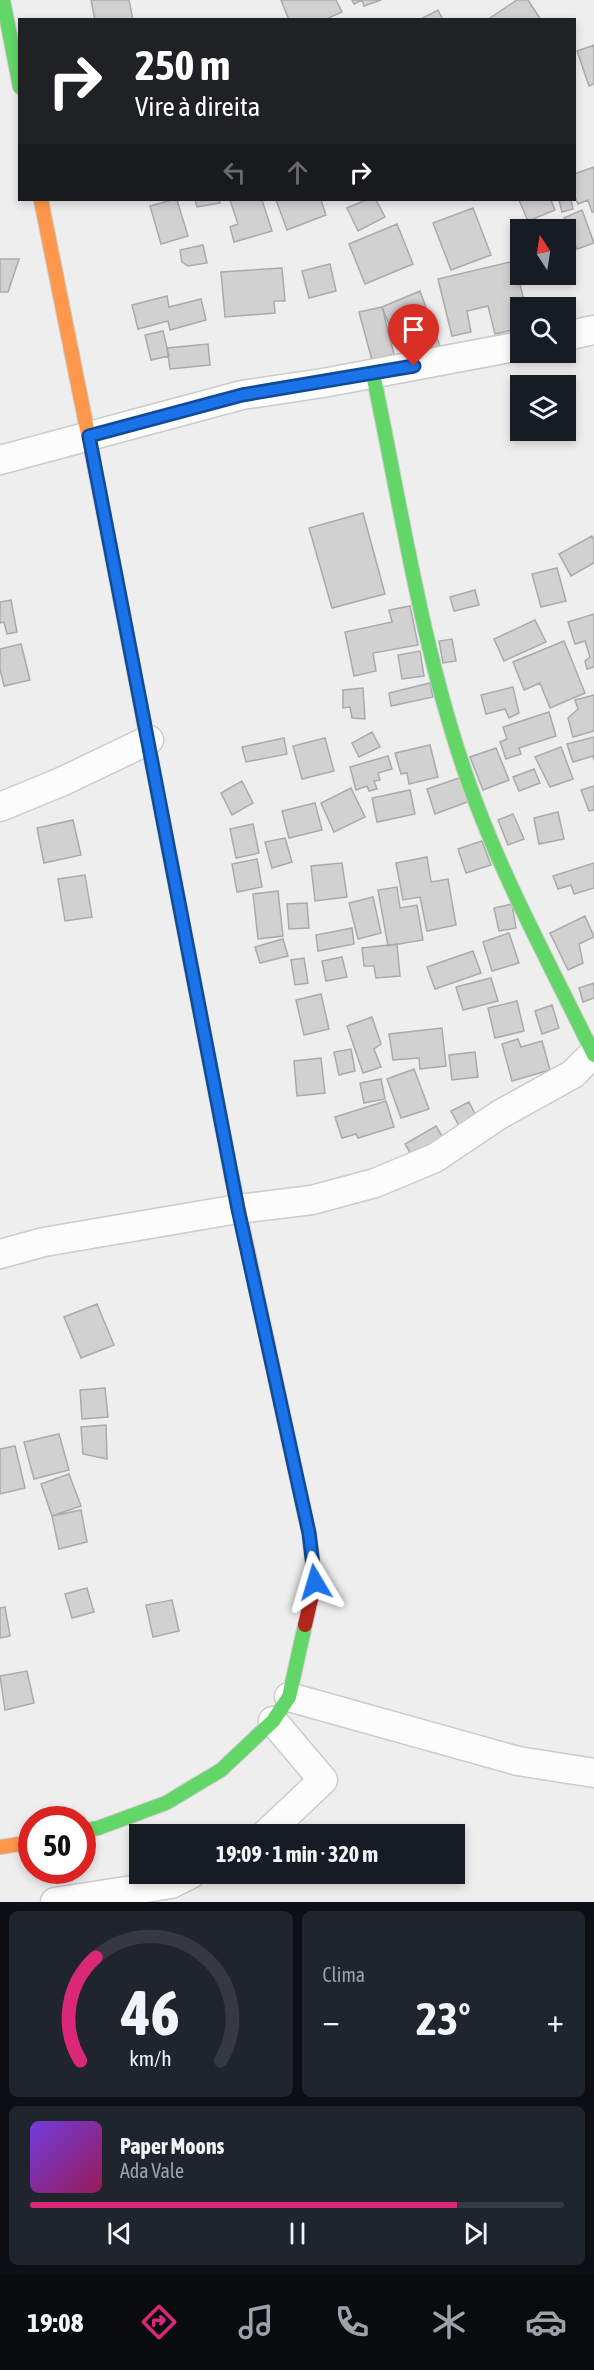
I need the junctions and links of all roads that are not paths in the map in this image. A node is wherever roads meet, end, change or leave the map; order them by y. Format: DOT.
graph roads {
  1 [pos="3,0"];
  2 [pos="18,77"];
  3 [pos="41,201"];
  4 [pos="594,330"];
  5 [pos="576,334"];
  6 [pos="510,348"];
  7 [pos="373,374"];
  8 [pos="89,436"];
  9 [pos="0,460"];
  10 [pos="149,740"];
  11 [pos="0,807"];
  12 [pos="594,1054"];
  13 [pos="238,1209"];
  14 [pos="0,1254"];
  15 [pos="289,1697"];
  16 [pos="273,1721"];
  17 [pos="594,1773"];
  18 [pos="277,1824"];
  19 [pos="96,1828"];
  20 [pos="18,1844"];
  21 [pos="0,1847"];
  22 [pos="171,1884"];
  23 [pos="55,1902"];
  1 -- 2 [label="main road"];
  3 -- 8 [label="main road"];
  4 -- 5 [label="street"];
  6 -- 7 [label="street"];
  7 -- 8 [label="street"];
  7 -- 12 [label="main road"];
  8 -- 9 [label="street"];
  8 -- 10 [label="main road"];
  10 -- 11 [label="street"];
  10 -- 13 [label="main road"];
  12 -- 13 [label="street"];
  13 -- 14 [label="street"];
  13 -- 15 [label="main road"];
  15 -- 16 [label="main road"];
  15 -- 17 [label="street"];
  16 -- 18 [label="street"];
  16 -- 19 [label="main road"];
  20 -- 21 [label="main road"];
  22 -- 23 [label="street"];
}
